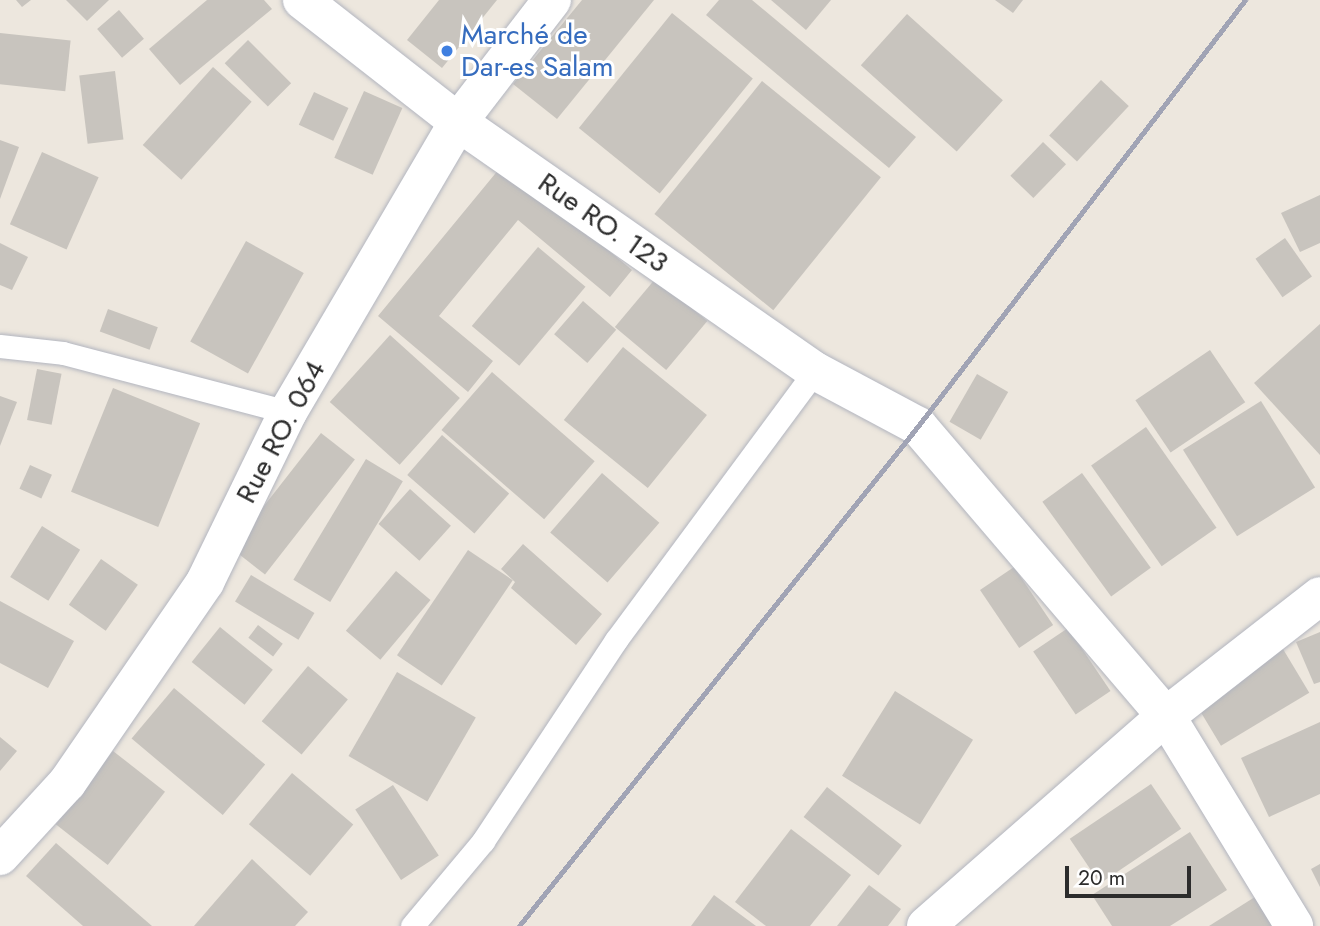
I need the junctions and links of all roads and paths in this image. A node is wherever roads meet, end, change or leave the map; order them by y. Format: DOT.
graph roads {
  1 [pos="302,0"];
  2 [pos="552,0"];
  3 [pos="458,122"];
  4 [pos="0,346"];
  5 [pos="815,371"];
  6 [pos="288,412"];
  7 [pos="1320,596"];
  8 [pos="1166,716"];
  9 [pos="0,856"];
  10 [pos="412,926"];
  11 [pos="926,926"];
  12 [pos="1294,926"];
  1 -- 3 [label="street, Rue RO. 123"];
  2 -- 3 [label="street, Rue RO. 064"];
  3 -- 5 [label="street, Rue RO. 123"];
  3 -- 6 [label="street, Rue RO. 064"];
  4 -- 6 [label="lane"];
  5 -- 8 [label="street, Rue RO. 123"];
  5 -- 10 [label="lane"];
  6 -- 9 [label="street, Rue RO. 064"];
  7 -- 8 [label="street"];
  8 -- 11 [label="street"];
  8 -- 12 [label="street"];
}
